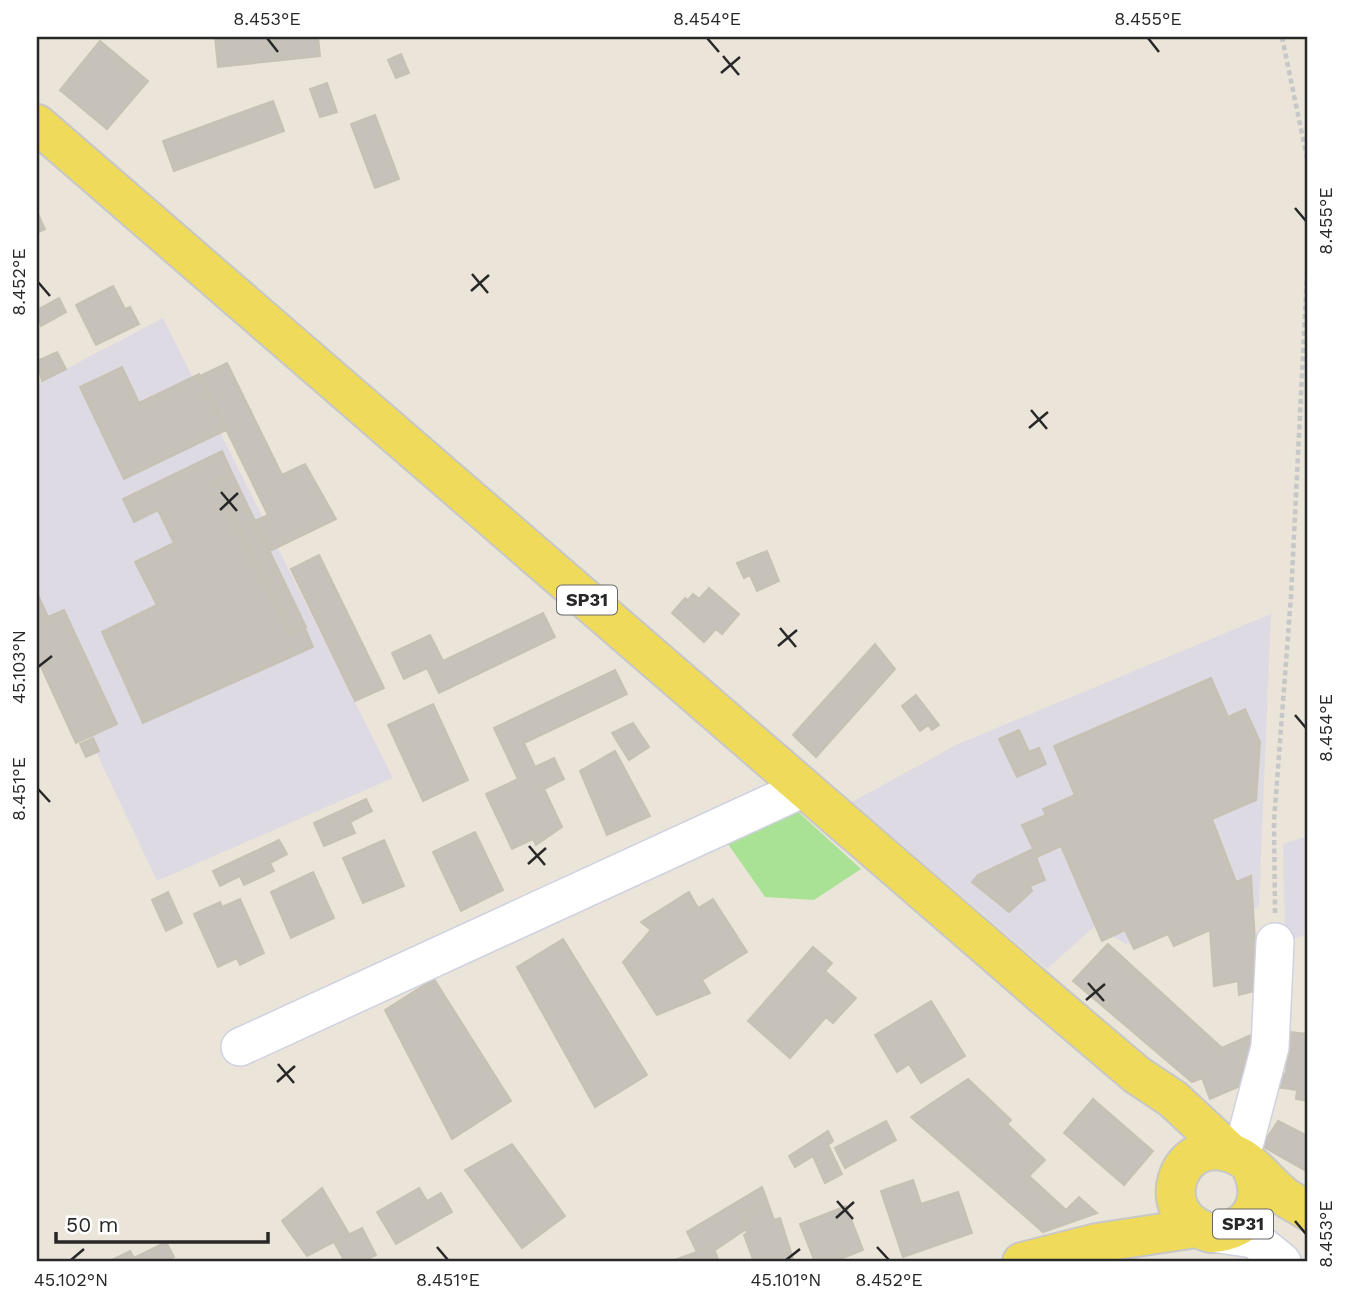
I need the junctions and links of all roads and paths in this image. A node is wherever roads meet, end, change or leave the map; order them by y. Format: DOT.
graph roads {
  1 [pos="1282,37"];
  2 [pos="37,124"];
  3 [pos="1308,163"];
  4 [pos="1308,253"];
  5 [pos="804,788"];
  6 [pos="1275,942"];
  7 [pos="240,1047"];
  8 [pos="1137,1075"];
  9 [pos="1241,1159"];
  10 [pos="1180,1175"];
  11 [pos="1308,1211"];
  12 [pos="1250,1218"];
  13 [pos="1308,1219"];
  14 [pos="1203,1231"];
  15 [pos="1098,1252"];
  16 [pos="1022,1262"];
  17 [pos="1282,1262"];
  1 -- 3 [label="path"];
  2 -- 5 [label="main road, SP31"];
  4 -- 6 [label="path"];
  5 -- 7 [label="street"];
  5 -- 8 [label="main road, SP31"];
  6 -- 9 [label="street"];
  8 -- 9 [label="main road, SP31"];
  8 -- 10 [label="main road, SP31"];
  9 -- 10 [label="main road"];
  9 -- 11 [label="main road, SP31"];
  9 -- 12 [label="main road, SP31"];
  10 -- 14 [label="main road, SP31"];
  10 -- 15 [label="main road"];
  12 -- 13 [label="main road, SP31"];
  12 -- 14 [label="main road, SP31"];
  14 -- 15 [label="main road"];
  14 -- 17 [label="street"];
  15 -- 16 [label="main road"];
}
